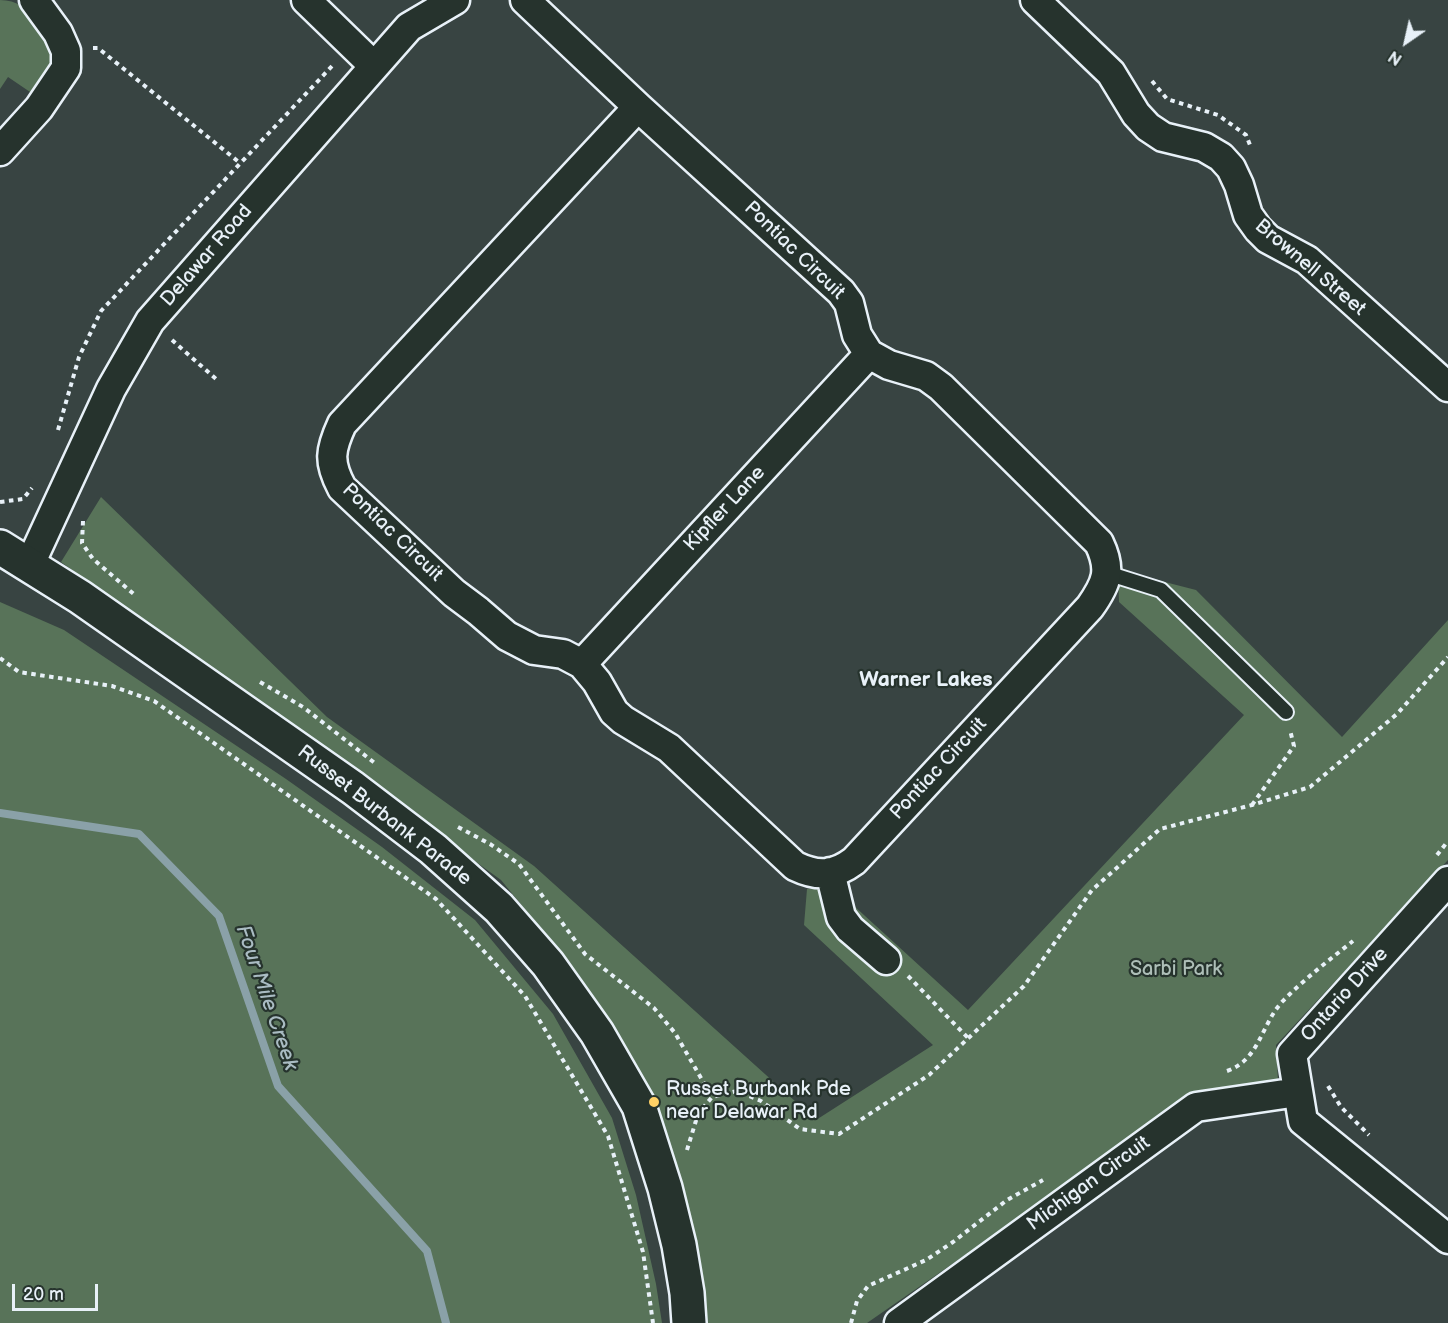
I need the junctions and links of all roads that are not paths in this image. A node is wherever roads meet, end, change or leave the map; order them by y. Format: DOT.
graph roads {
  1 [pos="34,0"];
  2 [pos="306,0"];
  3 [pos="455,0"];
  4 [pos="525,0"];
  5 [pos="1035,0"];
  6 [pos="374,66"];
  7 [pos="638,106"];
  8 [pos="0,151"];
  9 [pos="869,354"];
  10 [pos="1448,387"];
  11 [pos="0,547"];
  12 [pos="15,560"];
  13 [pos="1107,573"];
  14 [pos="582,664"];
  15 [pos="1286,712"];
  16 [pos="1442,869"];
  17 [pos="830,872"];
  18 [pos="886,960"];
  19 [pos="1298,1092"];
  20 [pos="1448,1239"];
  21 [pos="689,1323"];
  22 [pos="899,1323"];
  1 -- 8 [label="street"];
  2 -- 6 [label="street"];
  3 -- 6 [label="street, Delawar Road"];
  4 -- 7 [label="street, Pontiac Circuit"];
  5 -- 10 [label="street, Brownell Street"];
  6 -- 12 [label="street, Delawar Road"];
  7 -- 9 [label="street, Pontiac Circuit"];
  7 -- 14 [label="street, Pontiac Circuit"];
  9 -- 13 [label="street"];
  9 -- 14 [label="street, Kipfler Lane"];
  11 -- 12 [label="street, Russet Burbank Parade"];
  12 -- 21 [label="street, Russet Burbank Parade"];
  13 -- 15 [label="lane"];
  13 -- 17 [label="street, Pontiac Circuit"];
  14 -- 17 [label="street"];
  16 -- 19 [label="street, Ontario Drive"];
  17 -- 18 [label="street"];
  19 -- 20 [label="street, Ontario Drive"];
  19 -- 22 [label="street, Michigan Circuit"];
}
